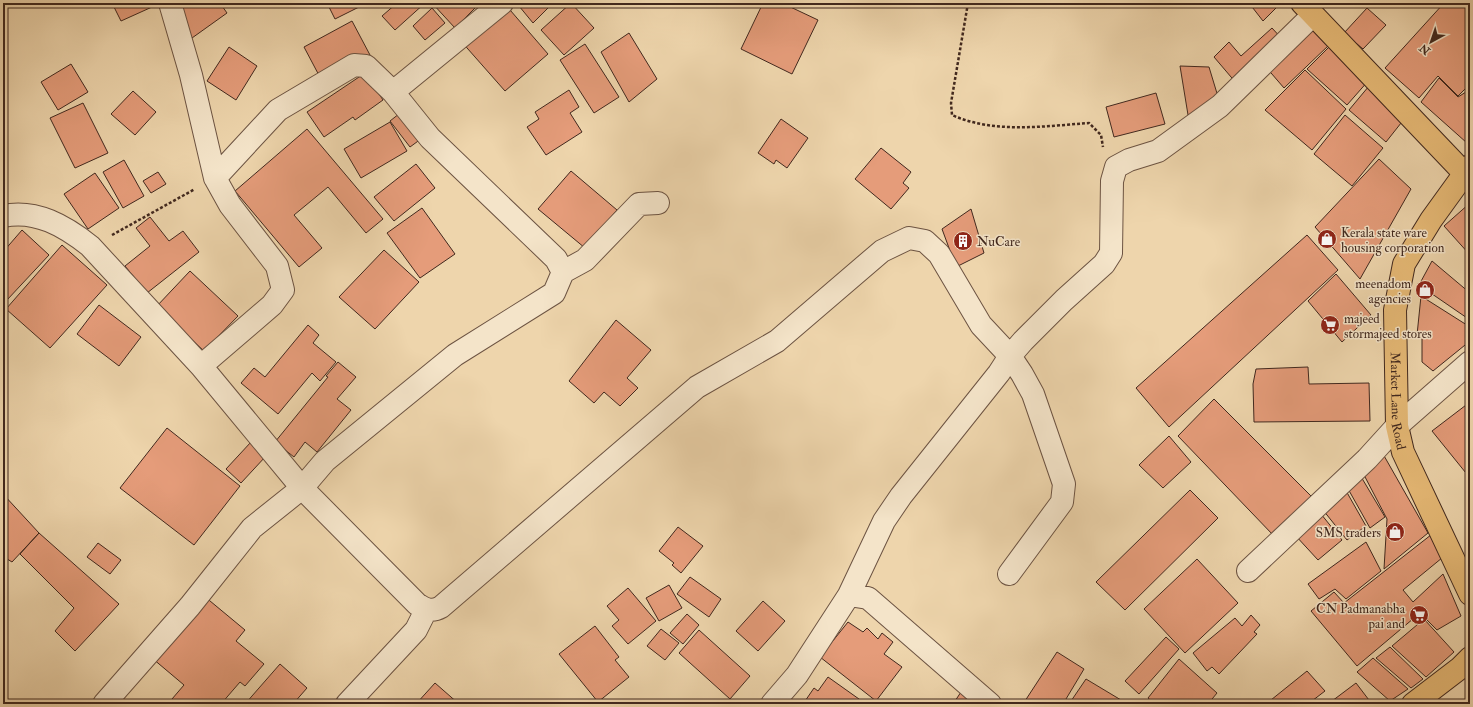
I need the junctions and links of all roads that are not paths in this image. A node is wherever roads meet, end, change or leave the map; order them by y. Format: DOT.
graph roads {
  1 [pos="170,3"];
  2 [pos="502,3"];
  3 [pos="1307,9"];
  4 [pos="393,92"];
  5 [pos="1467,170"];
  6 [pos="215,178"];
  7 [pos="658,203"];
  8 [pos="3,216"];
  9 [pos="563,272"];
  10 [pos="1010,356"];
  11 [pos="1470,362"];
  12 [pos="201,366"];
  13 [pos="1397,426"];
  14 [pos="302,488"];
  15 [pos="1248,570"];
  16 [pos="1009,574"];
  17 [pos="1470,594"];
  18 [pos="849,595"];
  19 [pos="426,610"];
  20 [pos="1470,658"];
  21 [pos="104,704"];
  22 [pos="347,704"];
  23 [pos="772,704"];
  24 [pos="990,704"];
  25 [pos="1413,704"];
  1 -- 6 [label="street"];
  2 -- 4 [label="street"];
  3 -- 5 [label="main road"];
  3 -- 10 [label="street"];
  4 -- 6 [label="street"];
  4 -- 9 [label="street"];
  5 -- 13 [label="main road, Market Lane Road"];
  6 -- 12 [label="street"];
  7 -- 9 [label="street"];
  8 -- 12 [label="street"];
  9 -- 14 [label="street"];
  10 -- 16 [label="street"];
  10 -- 18 [label="street"];
  10 -- 19 [label="street"];
  11 -- 13 [label="street"];
  12 -- 14 [label="street"];
  13 -- 15 [label="street"];
  13 -- 17 [label="main road, Market Lane Road"];
  14 -- 19 [label="street"];
  14 -- 21 [label="street"];
  18 -- 23 [label="street"];
  18 -- 24 [label="street"];
  19 -- 22 [label="street"];
  20 -- 25 [label="main road"];
}
